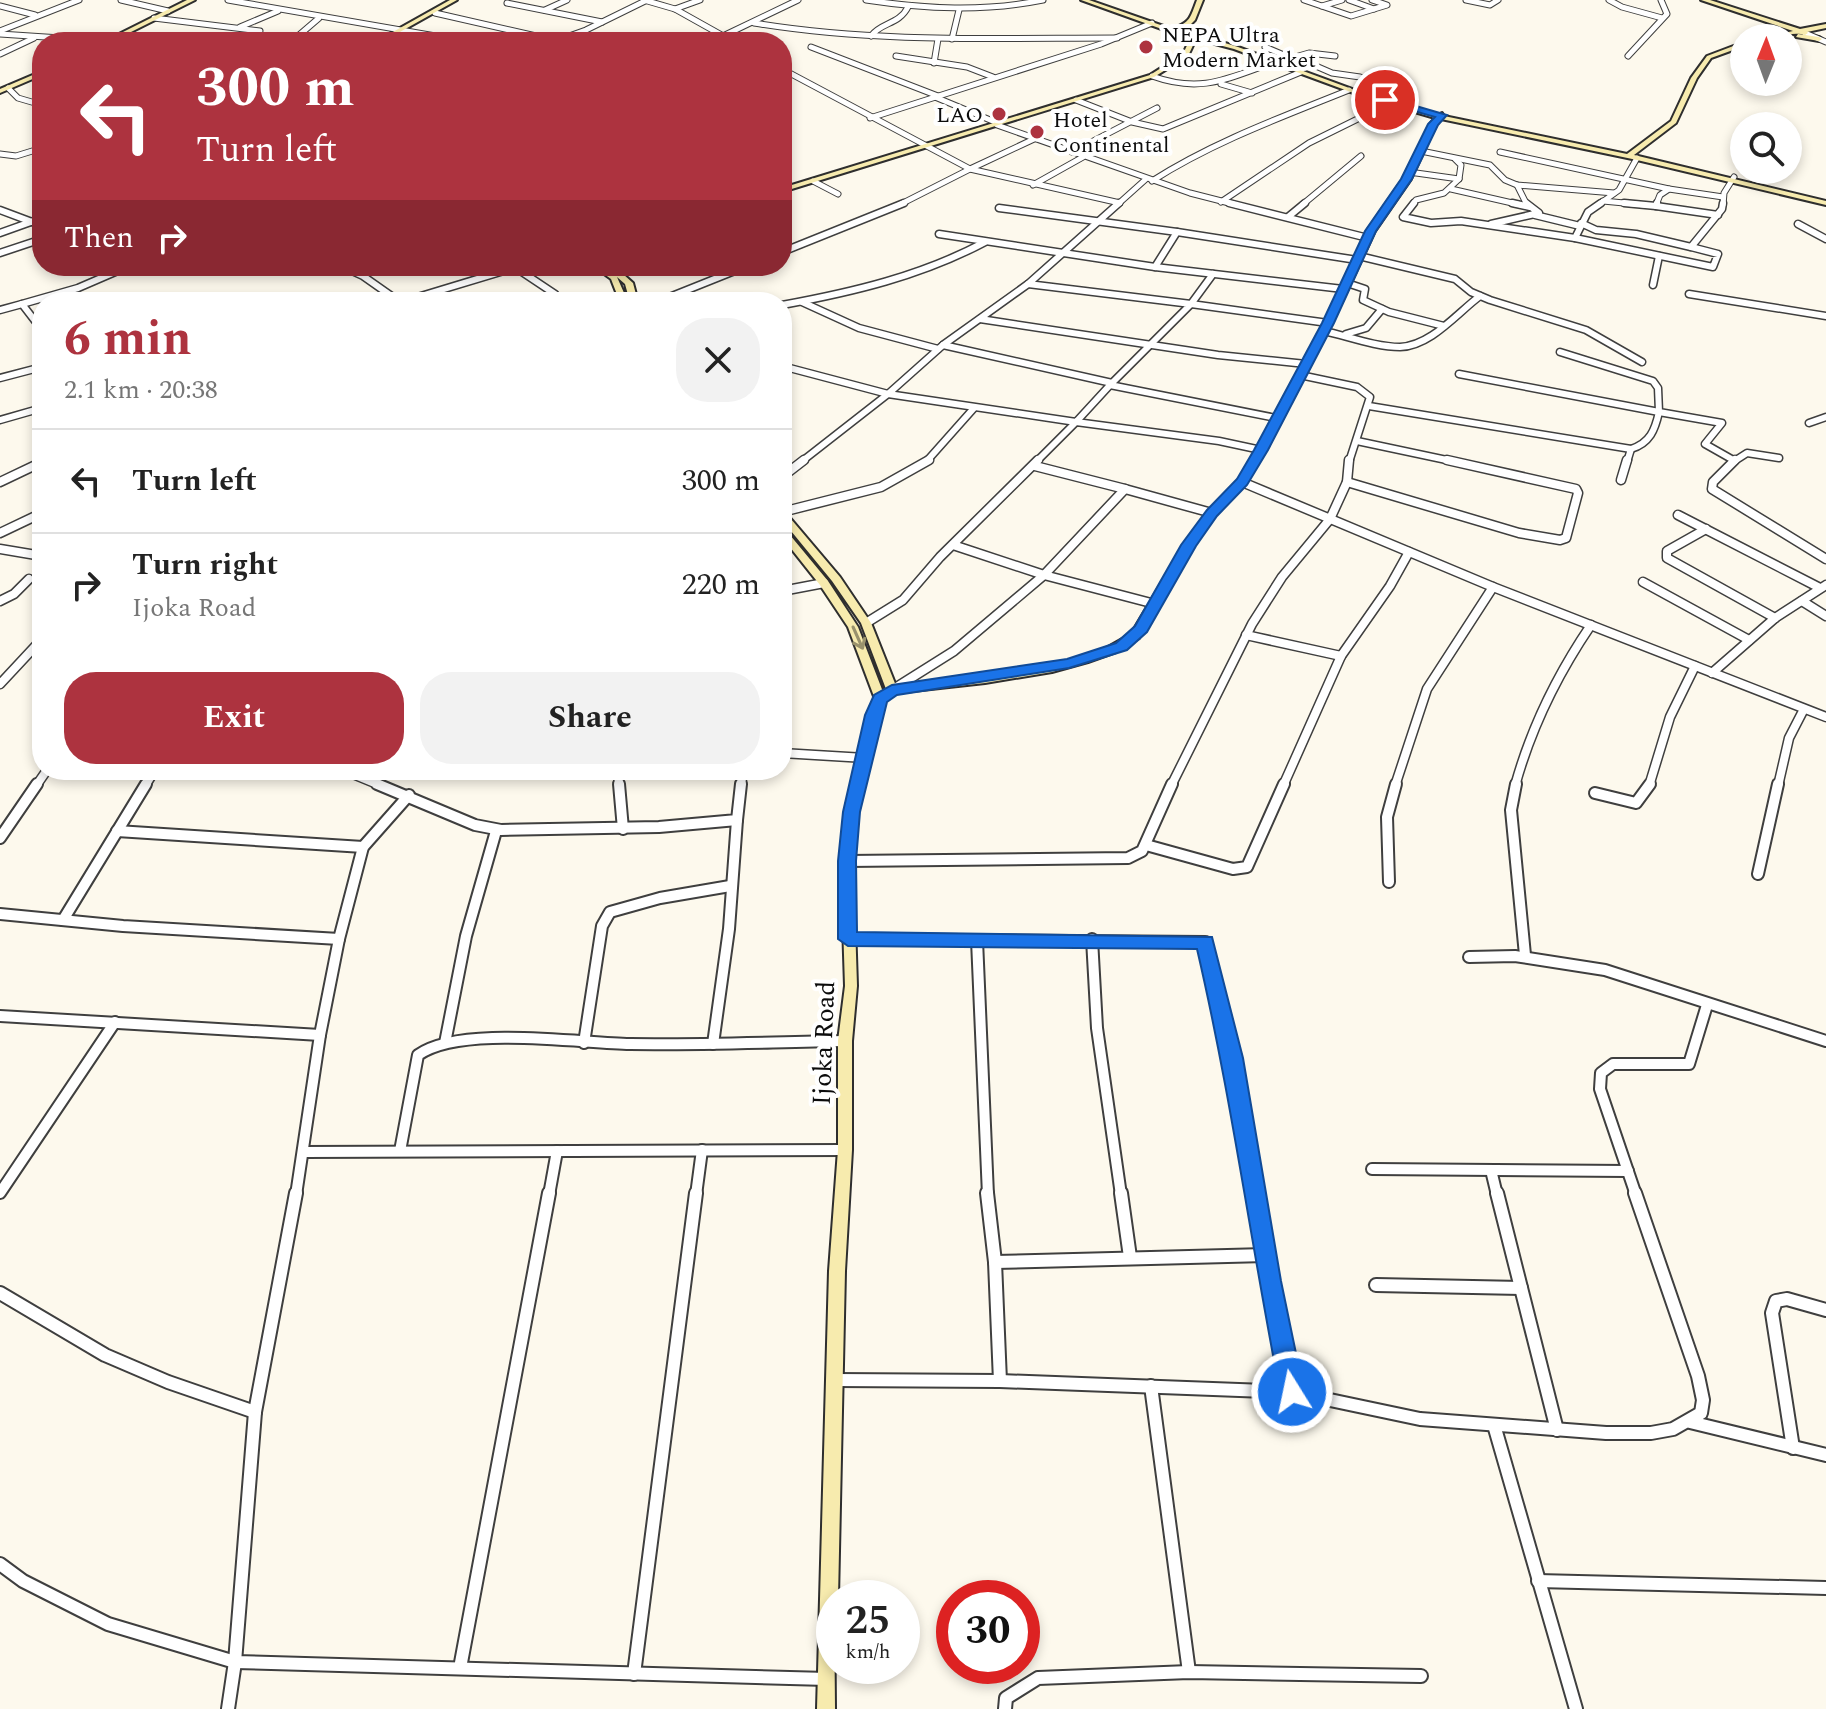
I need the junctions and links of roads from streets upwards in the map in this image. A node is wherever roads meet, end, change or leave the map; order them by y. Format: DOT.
graph roads {
  1 [pos="79,0"];
  2 [pos="121,0"];
  3 [pos="192,0"];
  4 [pos="228,0"];
  5 [pos="453,0"];
  6 [pos="513,0"];
  7 [pos="567,0"];
  8 [pos="646,0"];
  9 [pos="700,0"];
  10 [pos="798,0"];
  11 [pos="866,0"];
  12 [pos="1043,0"];
  13 [pos="1084,0"];
  14 [pos="1093,0"];
  15 [pos="1200,0"];
  16 [pos="1207,0"];
  17 [pos="1305,0"];
  18 [pos="1342,0"];
  19 [pos="1349,0"];
  20 [pos="1372,0"];
  21 [pos="1466,0"];
  22 [pos="1498,0"];
  23 [pos="1609,0"];
  24 [pos="1661,0"];
  25 [pos="1704,0"];
  26 [pos="1711,0"];
  27 [pos="132,1"];
  28 [pos="1332,3"];
  29 [pos="0,6"];
  30 [pos="1322,6"];
  31 [pos="908,7"];
  32 [pos="675,9"];
  33 [pos="1374,9"];
  34 [pos="545,10"];
  35 [pos="959,10"];
  36 [pos="168,11"];
  37 [pos="278,11"];
  38 [pos="435,13"];
  39 [pos="1360,13"];
  40 [pos="36,16"];
  41 [pos="154,18"];
  42 [pos="319,18"];
  43 [pos="1662,18"];
  44 [pos="602,22"];
  45 [pos="754,23"];
  46 [pos="1152,23"];
  47 [pos="1772,24"];
  48 [pos="1774,24"];
  49 [pos="238,28"];
  50 [pos="1825,28"];
  51 [pos="1179,29"];
  52 [pos="399,30"];
  53 [pos="1802,31"];
  54 [pos="1802,31"];
  55 [pos="0,32"];
  56 [pos="125,32"];
  57 [pos="258,32"];
  58 [pos="303,32"];
  59 [pos="396,32"];
  60 [pos="411,32"];
  61 [pos="516,32"];
  62 [pos="577,32"];
  63 [pos="716,32"];
  64 [pos="733,32"];
  65 [pos="1802,34"];
  66 [pos="1802,34"];
  67 [pos="32,36"];
  68 [pos="871,36"];
  69 [pos="1180,37"];
  70 [pos="1196,37"];
  71 [pos="1117,38"];
  72 [pos="32,39"];
  73 [pos="938,39"];
  74 [pos="952,39"];
  75 [pos="1824,40"];
  76 [pos="811,47"];
  77 [pos="1265,47"];
  78 [pos="1730,52"];
  79 [pos="0,54"];
  80 [pos="896,56"];
  81 [pos="1335,56"];
  82 [pos="1628,56"];
  83 [pos="1293,58"];
  84 [pos="1278,61"];
  85 [pos="934,63"];
  86 [pos="1301,72"];
  87 [pos="792,75"];
  88 [pos="1152,76"];
  89 [pos="32,77"];
  90 [pos="993,77"];
  91 [pos="1360,77"];
  92 [pos="1221,84"];
  93 [pos="4,90"];
  94 [pos="1349,90"];
  95 [pos="1252,93"];
  96 [pos="936,96"];
  97 [pos="1076,100"];
  98 [pos="32,102"];
  99 [pos="1390,102"];
  100 [pos="1157,108"];
  101 [pos="1441,116"];
  102 [pos="870,118"];
  103 [pos="1132,122"];
  104 [pos="995,124"];
  105 [pos="1034,139"];
  106 [pos="922,146"];
  107 [pos="1421,151"];
  108 [pos="32,152"];
  109 [pos="1072,152"];
  110 [pos="1500,152"];
  111 [pos="0,154"];
  112 [pos="1634,155"];
  113 [pos="1361,156"];
  114 [pos="1083,157"];
  115 [pos="1455,159"];
  116 [pos="970,169"];
  117 [pos="1409,172"];
  118 [pos="1730,177"];
  119 [pos="1459,179"];
  120 [pos="1627,179"];
  121 [pos="1149,180"];
  122 [pos="813,181"];
  123 [pos="1730,184"];
  124 [pos="1757,184"];
  125 [pos="792,185"];
  126 [pos="1033,185"];
  127 [pos="1517,185"];
  128 [pos="792,186"];
  129 [pos="1451,189"];
  130 [pos="1669,189"];
  131 [pos="1614,193"];
  132 [pos="838,194"];
  133 [pos="1723,197"];
  134 [pos="1603,201"];
  135 [pos="1826,201"];
  136 [pos="1221,202"];
  137 [pos="1120,203"];
  138 [pos="1656,206"];
  139 [pos="1530,207"];
  140 [pos="999,208"];
  141 [pos="0,210"];
  142 [pos="1535,215"];
  143 [pos="1718,215"];
  144 [pos="1288,217"];
  145 [pos="1101,221"];
  146 [pos="32,222"];
  147 [pos="1798,224"];
  148 [pos="1488,225"];
  149 [pos="1581,225"];
  150 [pos="1596,230"];
  151 [pos="1177,232"];
  152 [pos="0,233"];
  153 [pos="939,234"];
  154 [pos="1368,238"];
  155 [pos="1575,238"];
  156 [pos="1826,239"];
  157 [pos="32,242"];
  158 [pos="985,242"];
  159 [pos="1607,244"];
  160 [pos="1691,247"];
  161 [pos="792,248"];
  162 [pos="0,253"];
  163 [pos="1066,253"];
  164 [pos="1659,256"];
  165 [pos="1358,258"];
  166 [pos="1155,267"];
  167 [pos="1213,274"];
  168 [pos="106,276"];
  169 [pos="363,276"];
  170 [pos="487,276"];
  171 [pos="530,276"];
  172 [pos="620,276"];
  173 [pos="722,276"];
  174 [pos="1028,284"];
  175 [pos="1653,285"];
  176 [pos="1345,286"];
  177 [pos="67,292"];
  178 [pos="386,292"];
  179 [pos="433,292"];
  180 [pos="552,292"];
  181 [pos="631,292"];
  182 [pos="682,292"];
  183 [pos="1689,294"];
  184 [pos="1480,296"];
  185 [pos="32,301"];
  186 [pos="802,302"];
  187 [pos="22,304"];
  188 [pos="792,304"];
  189 [pos="1191,304"];
  190 [pos="1382,309"];
  191 [pos="0,310"];
  192 [pos="1826,316"];
  193 [pos="32,317"];
  194 [pos="980,319"];
  195 [pos="1444,326"];
  196 [pos="1326,327"];
  197 [pos="1343,334"];
  198 [pos="1152,346"];
  199 [pos="940,347"];
  200 [pos="1560,352"];
  201 [pos="1642,362"];
  202 [pos="1306,364"];
  203 [pos="792,369"];
  204 [pos="32,370"];
  205 [pos="1459,374"];
  206 [pos="1300,375"];
  207 [pos="0,378"];
  208 [pos="1111,384"];
  209 [pos="888,394"];
  210 [pos="1369,406"];
  211 [pos="974,408"];
  212 [pos="32,411"];
  213 [pos="1659,412"];
  214 [pos="1826,417"];
  215 [pos="1276,418"];
  216 [pos="0,420"];
  217 [pos="1076,422"];
  218 [pos="1809,423"];
  219 [pos="1357,441"];
  220 [pos="1631,449"];
  221 [pos="1261,450"];
  222 [pos="1779,458"];
  223 [pos="1735,461"];
  224 [pos="1035,466"];
  225 [pos="32,467"];
  226 [pos="792,469"];
  227 [pos="1621,480"];
  228 [pos="0,482"];
  229 [pos="1242,482"];
  230 [pos="1347,482"];
  231 [pos="1125,489"];
  232 [pos="792,511"];
  233 [pos="1212,513"];
  234 [pos="1678,515"];
  235 [pos="32,518"];
  236 [pos="1330,519"];
  237 [pos="792,527"];
  238 [pos="1706,529"];
  239 [pos="0,533"];
  240 [pos="792,541"];
  241 [pos="953,545"];
  242 [pos="0,549"];
  243 [pos="1409,552"];
  244 [pos="32,554"];
  245 [pos="1826,559"];
  246 [pos="1044,575"];
  247 [pos="29,579"];
  248 [pos="830,581"];
  249 [pos="1643,582"];
  250 [pos="1823,586"];
  251 [pos="1493,587"];
  252 [pos="792,589"];
  253 [pos="0,601"];
  254 [pos="1802,601"];
  255 [pos="1155,604"];
  256 [pos="1826,616"];
  257 [pos="1775,618"];
  258 [pos="866,623"];
  259 [pos="1591,625"];
  260 [pos="1246,635"];
  261 [pos="1749,640"];
  262 [pos="32,650"];
  263 [pos="1341,656"];
  264 [pos="1695,666"];
  265 [pos="1712,673"];
  266 [pos="0,684"];
  267 [pos="892,690"];
  268 [pos="880,699"];
  269 [pos="1804,709"];
  270 [pos="1826,717"];
  271 [pos="792,754"];
  272 [pos="865,758"];
  273 [pos="40,780"];
  274 [pos="149,780"];
  275 [pos="369,780"];
  276 [pos="619,780"];
  277 [pos="742,780"];
  278 [pos="1595,793"];
  279 [pos="409,795"];
  280 [pos="737,820"];
  281 [pos="623,829"];
  282 [pos="117,831"];
  283 [pos="496,831"];
  284 [pos="0,838"];
  285 [pos="1146,845"];
  286 [pos="363,847"];
  287 [pos="847,861"];
  288 [pos="1758,874"];
  289 [pos="1389,882"];
  290 [pos="730,886"];
  291 [pos="0,914"];
  292 [pos="63,920"];
  293 [pos="339,939"];
  294 [pos="848,939"];
  295 [pos="1092,939"];
  296 [pos="977,940"];
  297 [pos="1525,955"];
  298 [pos="1469,957"];
  299 [pos="1707,1005"];
  300 [pos="0,1016"];
  301 [pos="115,1022"];
  302 [pos="320,1035"];
  303 [pos="1823,1039"];
  304 [pos="845,1041"];
  305 [pos="445,1043"];
  306 [pos="584,1043"];
  307 [pos="713,1044"];
  308 [pos="702,1150"];
  309 [pos="845,1150"];
  310 [pos="400,1151"];
  311 [pos="557,1151"];
  312 [pos="304,1152"];
  313 [pos="1372,1169"];
  314 [pos="1491,1170"];
  315 [pos="1628,1171"];
  316 [pos="0,1193"];
  317 [pos="1266,1255"];
  318 [pos="1130,1257"];
  319 [pos="995,1262"];
  320 [pos="1376,1285"];
  321 [pos="1521,1288"];
  322 [pos="0,1293"];
  323 [pos="1826,1310"];
  324 [pos="835,1380"];
  325 [pos="1000,1381"];
  326 [pos="1151,1386"];
  327 [pos="1292,1392"];
  328 [pos="255,1412"];
  329 [pos="1690,1422"];
  330 [pos="1494,1425"];
  331 [pos="1557,1430"];
  332 [pos="1793,1448"];
  333 [pos="1826,1455"];
  334 [pos="0,1564"];
  335 [pos="830,1580"];
  336 [pos="1538,1581"];
  337 [pos="1826,1588"];
  338 [pos="235,1662"];
  339 [pos="460,1668"];
  340 [pos="1189,1672"];
  341 [pos="634,1674"];
  342 [pos="1421,1676"];
  343 [pos="816,1679"];
  344 [pos="827,1684"];
  345 [pos="228,1709"];
  346 [pos="826,1709"];
  347 [pos="1005,1709"];
  348 [pos="1576,1709"];
  1 -- 40 [label="street"];
  2 -- 27 [label="street"];
  3 -- 36 [label="street"];
  4 -- 37 [label="street"];
  5 -- 38 [label="street"];
  6 -- 34 [label="street"];
  7 -- 34 [label="street"];
  8 -- 32 [label="street"];
  8 -- 44 [label="street"];
  9 -- 32 [label="street"];
  10 -- 45 [label="street"];
  11 -- 31 [label="street"];
  12 -- 35 [label="street"];
  13 -- 46 [label="street"];
  14 -- 51 [label="street"];
  15 -- 51 [label="street"];
  16 -- 70 [label="street"];
  17 -- 30 [label="street"];
  18 -- 28 [label="street"];
  19 -- 33 [label="street"];
  20 -- 33 [label="street"];
  21 -- 22 [label="street"];
  23 -- 43 [label="street"];
  24 -- 43 [label="street"];
  25 -- 47 [label="street"];
  26 -- 48 [label="street"];
  27 -- 36 [label="street"];
  28 -- 30 [label="street"];
  28 -- 39 [label="street"];
  29 -- 40 [label="street"];
  30 -- 39 [label="street"];
  31 -- 35 [label="street"];
  31 -- 68 [label="street"];
  32 -- 63 [label="street"];
  33 -- 39 [label="street"];
  34 -- 44 [label="street"];
  35 -- 74 [label="street"];
  36 -- 41 [label="street"];
  37 -- 42 [label="street"];
  37 -- 49 [label="street"];
  38 -- 52 [label="street"];
  38 -- 61 [label="street"];
  40 -- 55 [label="street"];
  41 -- 49 [label="street"];
  41 -- 56 [label="street"];
  42 -- 52 [label="street"];
  42 -- 58 [label="street"];
  43 -- 82 [label="street"];
  44 -- 62 [label="street"];
  45 -- 64 [label="street"];
  45 -- 68 [label="street"];
  46 -- 51 [label="street"];
  46 -- 71 [label="street"];
  49 -- 57 [label="street"];
  50 -- 53 [label="street"];
  50 -- 54 [label="street"];
  51 -- 69 [label="street"];
  51 -- 70 [label="street"];
  52 -- 59 [label="street"];
  52 -- 60 [label="street"];
  55 -- 67 [label="street"];
  65 -- 75 [label="street"];
  66 -- 75 [label="street"];
  68 -- 73 [label="street"];
  69 -- 70 [label="street"];
  69 -- 104 [label="street"];
  70 -- 84 [label="street"];
  70 -- 84 [label="street"];
  70 -- 88 [label="street"];
  71 -- 74 [label="street"];
  71 -- 90 [label="street"];
  72 -- 79 [label="street"];
  73 -- 74 [label="street"];
  73 -- 85 [label="street"];
  76 -- 96 [label="street"];
  77 -- 83 [label="street"];
  78 -- 112 [label="street"];
  80 -- 85 [label="street"];
  81 -- 83 [label="street"];
  83 -- 84 [label="street"];
  83 -- 91 [label="street"];
  84 -- 86 [label="street"];
  84 -- 92 [label="street"];
  84 -- 99 [label="street"];
  85 -- 90 [label="street"];
  86 -- 94 [label="street"];
  86 -- 95 [label="street"];
  87 -- 102 [label="street"];
  88 -- 92 [label="street"];
  88 -- 97 [label="street"];
  89 -- 93 [label="street"];
  90 -- 96 [label="street"];
  92 -- 95 [label="street"];
  93 -- 98 [label="street"];
  94 -- 99 [label="street"];
  94 -- 121 [label="street"];
  95 -- 103 [label="street"];
  96 -- 102 [label="street"];
  96 -- 104 [label="street"];
  97 -- 103 [label="street"];
  97 -- 104 [label="street"];
  99 -- 101 [label="street"];
  99 -- 136 [label="street"];
  100 -- 103 [label="street"];
  101 -- 107 [label="street"];
  101 -- 112 [label="street"];
  102 -- 106 [label="street"];
  103 -- 109 [label="street"];
  104 -- 105 [label="street"];
  104 -- 106 [label="street"];
  105 -- 109 [label="street"];
  105 -- 116 [label="street"];
  106 -- 116 [label="street"];
  106 -- 122 [label="street"];
  106 -- 125 [label="street"];
  107 -- 115 [label="street"];
  107 -- 117 [label="street"];
  108 -- 111 [label="street"];
  109 -- 114 [label="street"];
  110 -- 120 [label="street"];
  112 -- 118 [label="street"];
  112 -- 120 [label="street"];
  113 -- 144 [label="street"];
  114 -- 121 [label="street"];
  114 -- 126 [label="street"];
  115 -- 119 [label="street"];
  115 -- 127 [label="street"];
  116 -- 126 [label="street"];
  116 -- 161 [label="street"];
  117 -- 119 [label="street"];
  117 -- 154 [label="street"];
  119 -- 129 [label="street"];
  120 -- 130 [label="street"];
  120 -- 131 [label="street"];
  121 -- 136 [label="street"];
  121 -- 137 [label="street"];
  122 -- 128 [label="street"];
  122 -- 132 [label="street"];
  123 -- 133 [label="street"];
  124 -- 135 [label="street"];
  126 -- 137 [label="street"];
  127 -- 131 [label="street"];
  127 -- 139 [label="street"];
  129 -- 139 [label="street"];
  129 -- 148 [label="street"];
  130 -- 133 [label="street"];
  130 -- 138 [label="street"];
  131 -- 134 [label="street"];
  133 -- 143 [label="street"];
  134 -- 138 [label="street"];
  134 -- 149 [label="street"];
  136 -- 144 [label="street"];
  137 -- 145 [label="street"];
  138 -- 143 [label="street"];
  139 -- 142 [label="street"];
  140 -- 145 [label="street"];
  141 -- 146 [label="street"];
  142 -- 148 [label="street"];
  142 -- 149 [label="street"];
  143 -- 160 [label="street"];
  144 -- 154 [label="street"];
  145 -- 151 [label="street"];
  145 -- 163 [label="street"];
  146 -- 152 [label="street"];
  147 -- 156 [label="street"];
  148 -- 155 [label="street"];
  149 -- 150 [label="street"];
  149 -- 155 [label="street"];
  150 -- 159 [label="street"];
  150 -- 160 [label="street"];
  151 -- 165 [label="street"];
  151 -- 166 [label="street"];
  153 -- 158 [label="street"];
  154 -- 165 [label="street"];
  155 -- 159 [label="street"];
  157 -- 162 [label="street"];
  158 -- 163 [label="street"];
  158 -- 186 [label="street"];
  159 -- 164 [label="street"];
  160 -- 164 [label="street"];
  163 -- 166 [label="street"];
  163 -- 174 [label="street"];
  164 -- 175 [label="street"];
  165 -- 176 [label="street"];
  165 -- 184 [label="street"];
  166 -- 167 [label="street"];
  167 -- 176 [label="street"];
  167 -- 189 [label="street"];
  168 -- 177 [label="street"];
  169 -- 178 [label="street"];
  170 -- 179 [label="street"];
  171 -- 180 [label="street"];
  172 -- 181 [label="street"];
  173 -- 182 [label="street"];
  174 -- 189 [label="street"];
  174 -- 194 [label="street"];
  176 -- 190 [label="street"];
  176 -- 196 [label="street"];
  183 -- 192 [label="street"];
  184 -- 195 [label="street"];
  184 -- 201 [label="street"];
  185 -- 187 [label="street"];
  186 -- 188 [label="street"];
  186 -- 199 [label="street"];
  187 -- 191 [label="street"];
  187 -- 193 [label="street"];
  189 -- 196 [label="street"];
  189 -- 198 [label="street"];
  190 -- 195 [label="street"];
  190 -- 197 [label="street"];
  194 -- 198 [label="street"];
  194 -- 199 [label="street"];
  195 -- 197 [label="street"];
  196 -- 197 [label="street"];
  196 -- 202 [label="street"];
  198 -- 202 [label="street"];
  198 -- 208 [label="street"];
  199 -- 208 [label="street"];
  199 -- 209 [label="street"];
  200 -- 213 [label="street"];
  202 -- 206 [label="street"];
  203 -- 209 [label="street"];
  204 -- 207 [label="street"];
  205 -- 213 [label="street"];
  206 -- 210 [label="street"];
  206 -- 215 [label="street"];
  208 -- 215 [label="street"];
  208 -- 217 [label="street"];
  209 -- 211 [label="street"];
  209 -- 226 [label="street"];
  210 -- 219 [label="street"];
  210 -- 220 [label="street"];
  211 -- 217 [label="street"];
  211 -- 232 [label="street"];
  212 -- 216 [label="street"];
  213 -- 220 [label="street"];
  213 -- 223 [label="street"];
  214 -- 218 [label="street"];
  215 -- 221 [label="street"];
  217 -- 221 [label="street"];
  217 -- 224 [label="street"];
  219 -- 230 [label="street"];
  219 -- 230 [label="street"];
  220 -- 227 [label="street"];
  221 -- 229 [label="street"];
  222 -- 223 [label="street"];
  223 -- 245 [label="street"];
  224 -- 231 [label="street"];
  224 -- 241 [label="street"];
  225 -- 228 [label="street"];
  229 -- 233 [label="street"];
  229 -- 236 [label="street"];
  230 -- 236 [label="street"];
  231 -- 233 [label="street"];
  231 -- 246 [label="street"];
  233 -- 255 [label="street"];
  234 -- 238 [label="street"];
  235 -- 239 [label="street"];
  236 -- 243 [label="street"];
  236 -- 260 [label="street"];
  237 -- 248 [label="street"];
  238 -- 250 [label="street"];
  238 -- 257 [label="street"];
  240 -- 248 [label="street"];
  241 -- 246 [label="street"];
  241 -- 258 [label="street"];
  242 -- 244 [label="street"];
  243 -- 251 [label="street"];
  243 -- 263 [label="street"];
  246 -- 255 [label="street"];
  246 -- 267 [label="street"];
  247 -- 253 [label="street"];
  248 -- 252 [label="street"];
  248 -- 258 [label="street"];
  248 -- 268 [label="street, one-way"];
  249 -- 261 [label="street"];
  250 -- 254 [label="street"];
  251 -- 259 [label="street"];
  251 -- 289 [label="street"];
  254 -- 256 [label="street"];
  254 -- 257 [label="street"];
  255 -- 267 [label="street"];
  257 -- 261 [label="street"];
  258 -- 267 [label="street"];
  259 -- 264 [label="street"];
  259 -- 297 [label="street"];
  260 -- 263 [label="street"];
  260 -- 285 [label="street"];
  261 -- 265 [label="street"];
  262 -- 266 [label="street"];
  263 -- 285 [label="street"];
  264 -- 265 [label="street"];
  264 -- 278 [label="street"];
  265 -- 269 [label="street"];
  267 -- 268 [label="street"];
  268 -- 272 [label="street, Ijoka Road"];
  269 -- 270 [label="street"];
  269 -- 288 [label="street"];
  271 -- 272 [label="street"];
  272 -- 287 [label="street, Ijoka Road"];
  273 -- 284 [label="street"];
  274 -- 282 [label="street"];
  275 -- 279 [label="street"];
  276 -- 281 [label="street"];
  277 -- 280 [label="street"];
  279 -- 283 [label="street"];
  279 -- 286 [label="street"];
  280 -- 281 [label="street"];
  280 -- 290 [label="street"];
  281 -- 283 [label="street"];
  282 -- 286 [label="street"];
  282 -- 292 [label="street"];
  283 -- 305 [label="street"];
  285 -- 287 [label="street"];
  286 -- 293 [label="street"];
  287 -- 294 [label="street, Ijoka Road"];
  290 -- 306 [label="street"];
  290 -- 307 [label="street"];
  291 -- 292 [label="street"];
  292 -- 293 [label="street"];
  293 -- 302 [label="street"];
  294 -- 296 [label="street"];
  294 -- 304 [label="street, Ijoka Road"];
  295 -- 296 [label="street"];
  295 -- 317 [label="street"];
  295 -- 318 [label="street"];
  296 -- 319 [label="street"];
  297 -- 298 [label="street"];
  297 -- 299 [label="street"];
  299 -- 303 [label="street"];
  299 -- 315 [label="street"];
  300 -- 301 [label="street"];
  301 -- 302 [label="street"];
  301 -- 316 [label="street"];
  302 -- 312 [label="street"];
  304 -- 307 [label="street"];
  304 -- 309 [label="street, Ijoka Road"];
  305 -- 306 [label="street"];
  305 -- 310 [label="street"];
  306 -- 307 [label="street"];
  308 -- 309 [label="street"];
  308 -- 311 [label="street"];
  308 -- 341 [label="street"];
  309 -- 324 [label="street, Ijoka Road"];
  310 -- 311 [label="street"];
  310 -- 312 [label="street"];
  311 -- 339 [label="street"];
  312 -- 328 [label="street"];
  313 -- 314 [label="street"];
  314 -- 315 [label="street"];
  314 -- 321 [label="street"];
  315 -- 329 [label="street"];
  317 -- 318 [label="street"];
  317 -- 327 [label="street"];
  318 -- 319 [label="street"];
  319 -- 325 [label="street"];
  320 -- 321 [label="street"];
  321 -- 331 [label="street"];
  322 -- 328 [label="street"];
  323 -- 332 [label="street"];
  324 -- 325 [label="street"];
  324 -- 335 [label="street, Ijoka Road"];
  325 -- 326 [label="street"];
  326 -- 327 [label="street"];
  326 -- 340 [label="street"];
  327 -- 330 [label="street"];
  328 -- 338 [label="street"];
  329 -- 331 [label="street"];
  329 -- 332 [label="street"];
  330 -- 331 [label="street"];
  330 -- 336 [label="street"];
  332 -- 333 [label="street"];
  334 -- 338 [label="street"];
  336 -- 337 [label="street"];
  336 -- 348 [label="street"];
  338 -- 339 [label="street"];
  338 -- 345 [label="street"];
  339 -- 341 [label="street"];
  340 -- 342 [label="street"];
  340 -- 347 [label="street"];
  341 -- 343 [label="street"];
  344 -- 346 [label="street, Ijoka Road"];
}
